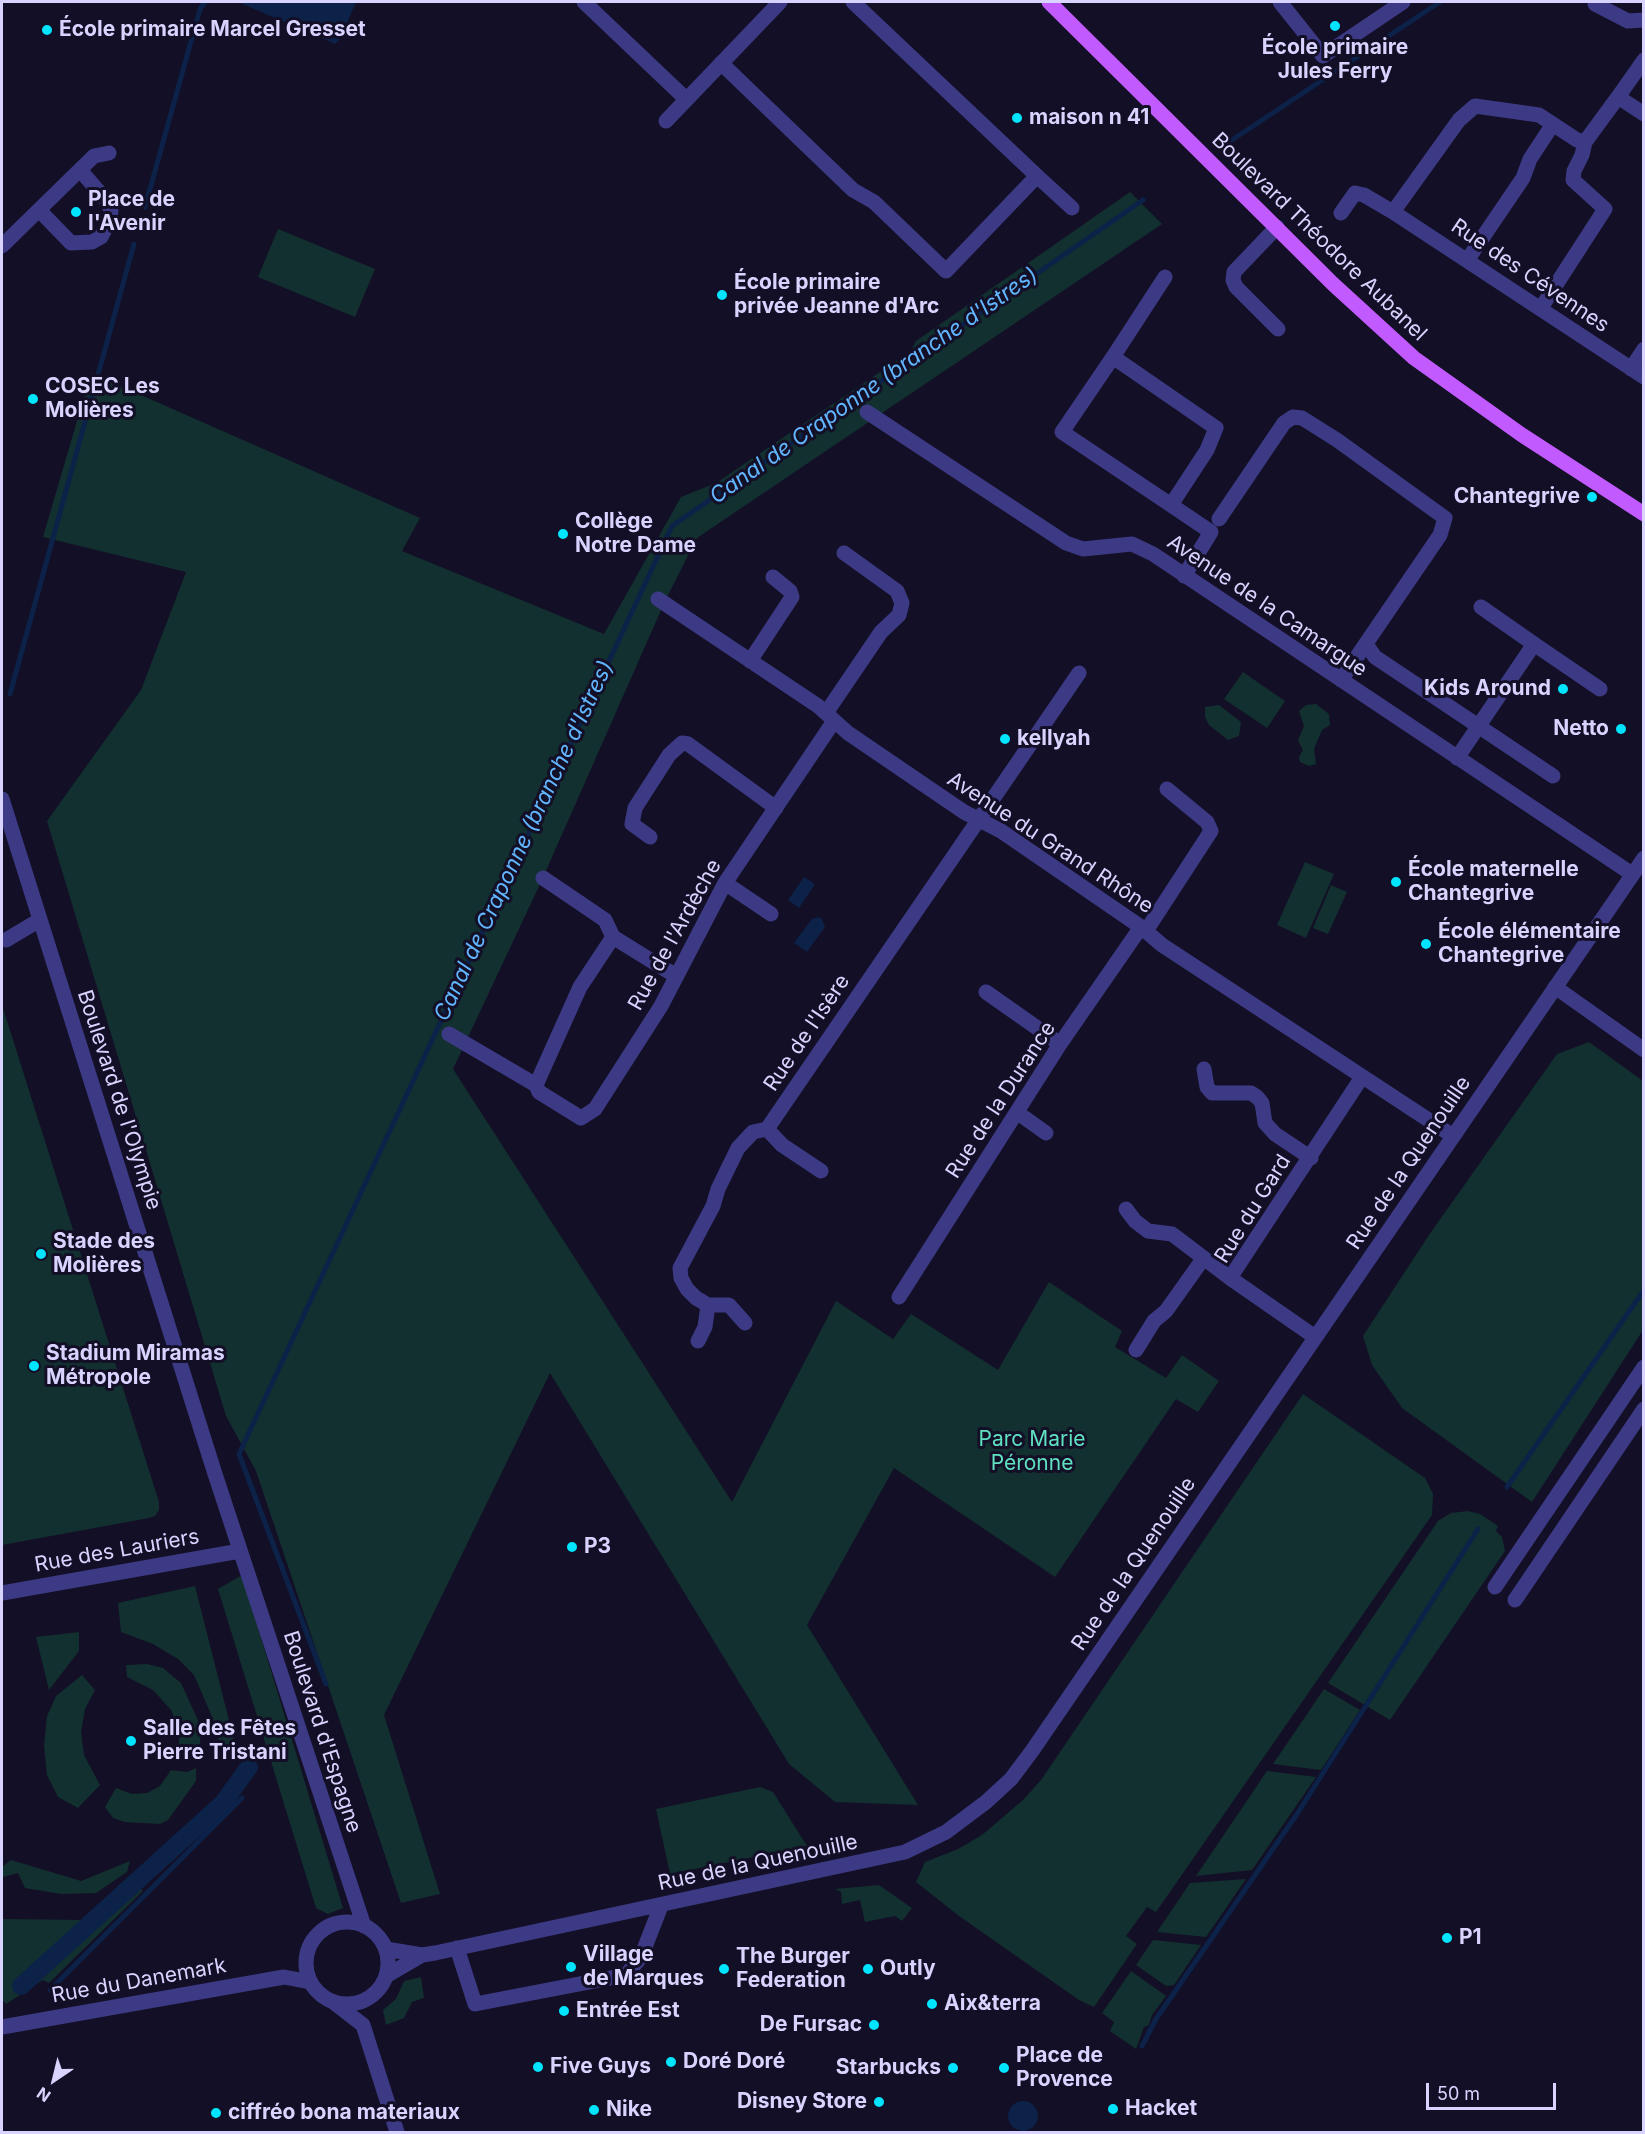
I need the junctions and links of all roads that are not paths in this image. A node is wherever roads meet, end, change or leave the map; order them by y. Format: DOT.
graph roads {
  1 [pos="584,2"];
  2 [pos="780,2"];
  3 [pos="853,2"];
  4 [pos="1048,2"];
  5 [pos="1280,2"];
  6 [pos="1404,2"];
  7 [pos="1595,4"];
  8 [pos="1644,20"];
  9 [pos="1644,60"];
  10 [pos="721,63"];
  11 [pos="1618,97"];
  12 [pos="686,99"];
  13 [pos="1644,114"];
  14 [pos="666,121"];
  15 [pos="1553,124"];
  16 [pos="1585,142"];
  17 [pos="110,153"];
  18 [pos="80,170"];
  19 [pos="1037,176"];
  20 [pos="1072,208"];
  21 [pos="39,210"];
  22 [pos="1393,212"];
  23 [pos="1341,213"];
  24 [pos="1277,227"];
  25 [pos="2,246"];
  26 [pos="1468,259"];
  27 [pos="1165,277"];
  28 [pos="1541,308"];
  29 [pos="1278,329"];
  30 [pos="1644,349"];
  31 [pos="1113,357"];
  32 [pos="1637,373"];
  33 [pos="867,412"];
  34 [pos="1172,505"];
  35 [pos="1644,514"];
  36 [pos="1219,519"];
  37 [pos="844,554"];
  38 [pos="1184,576"];
  39 [pos="773,577"];
  40 [pos="658,599"];
  41 [pos="1481,607"];
  42 [pos="1366,644"];
  43 [pos="1533,644"];
  44 [pos="750,661"];
  45 [pos="1079,673"];
  46 [pos="1341,680"];
  47 [pos="1600,689"];
  48 [pos="830,717"];
  49 [pos="1479,725"];
  50 [pos="1456,758"];
  51 [pos="1553,776"];
  52 [pos="1167,789"];
  53 [pos="2,799"];
  54 [pos="776,808"];
  55 [pos="977,819"];
  56 [pos="650,837"];
  57 [pos="1644,858"];
  58 [pos="1632,874"];
  59 [pos="543,878"];
  60 [pos="725,882"];
  61 [pos="771,914"];
  62 [pos="38,921"];
  63 [pos="1144,929"];
  64 [pos="613,937"];
  65 [pos="6,940"];
  66 [pos="676,976"];
  67 [pos="1555,987"];
  68 [pos="986,992"];
  69 [pos="449,1034"];
  70 [pos="1060,1044"];
  71 [pos="1644,1050"];
  72 [pos="1204,1069"];
  73 [pos="1362,1077"];
  74 [pos="536,1085"];
  75 [pos="1018,1113"];
  76 [pos="768,1129"];
  77 [pos="1047,1133"];
  78 [pos="1453,1136"];
  79 [pos="1311,1158"];
  80 [pos="821,1171"];
  81 [pos="1126,1209"];
  82 [pos="1203,1259"];
  83 [pos="1230,1278"];
  84 [pos="899,1297"];
  85 [pos="708,1305"];
  86 [pos="745,1323"];
  87 [pos="1315,1336"];
  88 [pos="698,1341"];
  89 [pos="1136,1350"];
  90 [pos="1644,1367"];
  91 [pos="1644,1409"];
  92 [pos="240,1551"];
  93 [pos="1495,1587"];
  94 [pos="2,1593"];
  95 [pos="1515,1600"];
  96 [pos="354,1898"];
  97 [pos="661,1906"];
  98 [pos="348,1923"];
  99 [pos="364,1926"];
  100 [pos="458,1948"];
  101 [pos="386,1949"];
  102 [pos="422,1955"];
  103 [pos="306,1957"];
  104 [pos="386,1976"];
  105 [pos="284,1977"];
  106 [pos="310,1982"];
  107 [pos="376,1991"];
  108 [pos="332,2001"];
  109 [pos="363,2025"];
  110 [pos="2,2027"];
  111 [pos="397,2133"];
  1 -- 12 [label="street"];
  2 -- 10 [label="street"];
  3 -- 19 [label="street"];
  4 -- 24 [label="main road, Boulevard Théodore Aubanel"];
  5 -- 6 [label="street"];
  7 -- 8 [label="street"];
  9 -- 11 [label="street"];
  10 -- 12 [label="street"];
  10 -- 19 [label="street"];
  11 -- 13 [label="street"];
  11 -- 16 [label="street"];
  12 -- 14 [label="street"];
  15 -- 16 [label="street"];
  15 -- 22 [label="street"];
  15 -- 26 [label="street"];
  16 -- 28 [label="street"];
  17 -- 18 [label="street"];
  18 -- 21 [label="street"];
  18 -- 21 [label="street"];
  19 -- 20 [label="street"];
  21 -- 25 [label="street"];
  22 -- 23 [label="street, Rue des Cévennes"];
  22 -- 26 [label="street, Rue des Cévennes"];
  24 -- 29 [label="street"];
  24 -- 35 [label="main road, Boulevard Théodore Aubanel"];
  26 -- 28 [label="street, Rue des Cévennes"];
  27 -- 31 [label="street"];
  28 -- 32 [label="street, Rue des Cévennes"];
  30 -- 32 [label="street"];
  31 -- 34 [label="street"];
  31 -- 34 [label="street"];
  33 -- 38 [label="street, Avenue de la Camargue"];
  34 -- 38 [label="street"];
  36 -- 42 [label="street"];
  37 -- 48 [label="street, Rue de l'Ardèche"];
  38 -- 46 [label="street, Avenue de la Camargue"];
  39 -- 44 [label="street"];
  40 -- 44 [label="street, Avenue du Grand Rhône"];
  41 -- 43 [label="street"];
  42 -- 46 [label="street"];
  42 -- 49 [label="street"];
  43 -- 47 [label="street"];
  43 -- 49 [label="street"];
  44 -- 48 [label="street, Avenue du Grand Rhône"];
  45 -- 55 [label="street, Rue de l'Isère"];
  46 -- 50 [label="street, Avenue de la Camargue"];
  48 -- 54 [label="street, Rue de l'Ardèche"];
  48 -- 55 [label="street, Avenue du Grand Rhône"];
  49 -- 50 [label="street"];
  49 -- 51 [label="street"];
  50 -- 58 [label="street, Avenue de la Camargue"];
  52 -- 63 [label="street, Rue de la Durance"];
  53 -- 62 [label="street, Boulevard de l'Olympie"];
  54 -- 56 [label="street"];
  54 -- 60 [label="street, Rue de l'Ardèche"];
  55 -- 63 [label="street, Avenue du Grand Rhône"];
  55 -- 76 [label="street, Rue de l'Isère"];
  57 -- 58 [label="street, Rue de la Quenouille"];
  58 -- 67 [label="street, Rue de la Quenouille"];
  59 -- 64 [label="street"];
  60 -- 61 [label="street"];
  60 -- 66 [label="street, Rue de l'Ardèche"];
  62 -- 65 [label="street"];
  62 -- 92 [label="street, Boulevard de l'Olympie"];
  63 -- 70 [label="street, Rue de la Durance"];
  63 -- 73 [label="street, Avenue du Grand Rhône"];
  64 -- 66 [label="street"];
  64 -- 74 [label="street"];
  66 -- 74 [label="street, Rue de l'Ardèche"];
  67 -- 71 [label="street"];
  67 -- 78 [label="street, Rue de la Quenouille"];
  68 -- 70 [label="street"];
  69 -- 74 [label="street"];
  70 -- 75 [label="street, Rue de la Durance"];
  72 -- 79 [label="street"];
  73 -- 78 [label="street, Avenue du Grand Rhône"];
  73 -- 79 [label="street, Rue du Gard"];
  75 -- 77 [label="street"];
  75 -- 84 [label="street, Rue de la Durance"];
  76 -- 80 [label="street"];
  76 -- 85 [label="street, Rue de l'Isère"];
  78 -- 87 [label="street, Rue de la Quenouille"];
  79 -- 83 [label="street, Rue du Gard"];
  81 -- 82 [label="street"];
  82 -- 83 [label="street"];
  82 -- 89 [label="street"];
  83 -- 87 [label="street, Rue du Gard"];
  85 -- 86 [label="street"];
  85 -- 88 [label="street"];
  87 -- 97 [label="street, Rue de la Quenouille"];
  90 -- 93 [label="street"];
  91 -- 95 [label="street"];
  92 -- 94 [label="street, Rue des Lauriers"];
  92 -- 96 [label="street, Boulevard d'Espagne"];
  96 -- 98 [label="street"];
  96 -- 99 [label="street, Boulevard d'Espagne"];
  97 -- 100 [label="street, Rue de la Quenouille"];
  97 -- 100 [label="street"];
  98 -- 99 [label="street"];
  98 -- 103 [label="street"];
  99 -- 101 [label="street"];
  100 -- 102 [label="street, Rue de la Quenouille"];
  101 -- 102 [label="street, Rue de la Quenouille"];
  101 -- 104 [label="street"];
  102 -- 104 [label="street, Rue de la Quenouille"];
  103 -- 105 [label="street"];
  103 -- 106 [label="street"];
  104 -- 107 [label="street"];
  105 -- 106 [label="street, Rue du Danemark"];
  105 -- 110 [label="street, Rue du Danemark"];
  106 -- 108 [label="street"];
  107 -- 108 [label="street"];
  107 -- 109 [label="street"];
  108 -- 109 [label="street"];
  109 -- 111 [label="street"];
}
